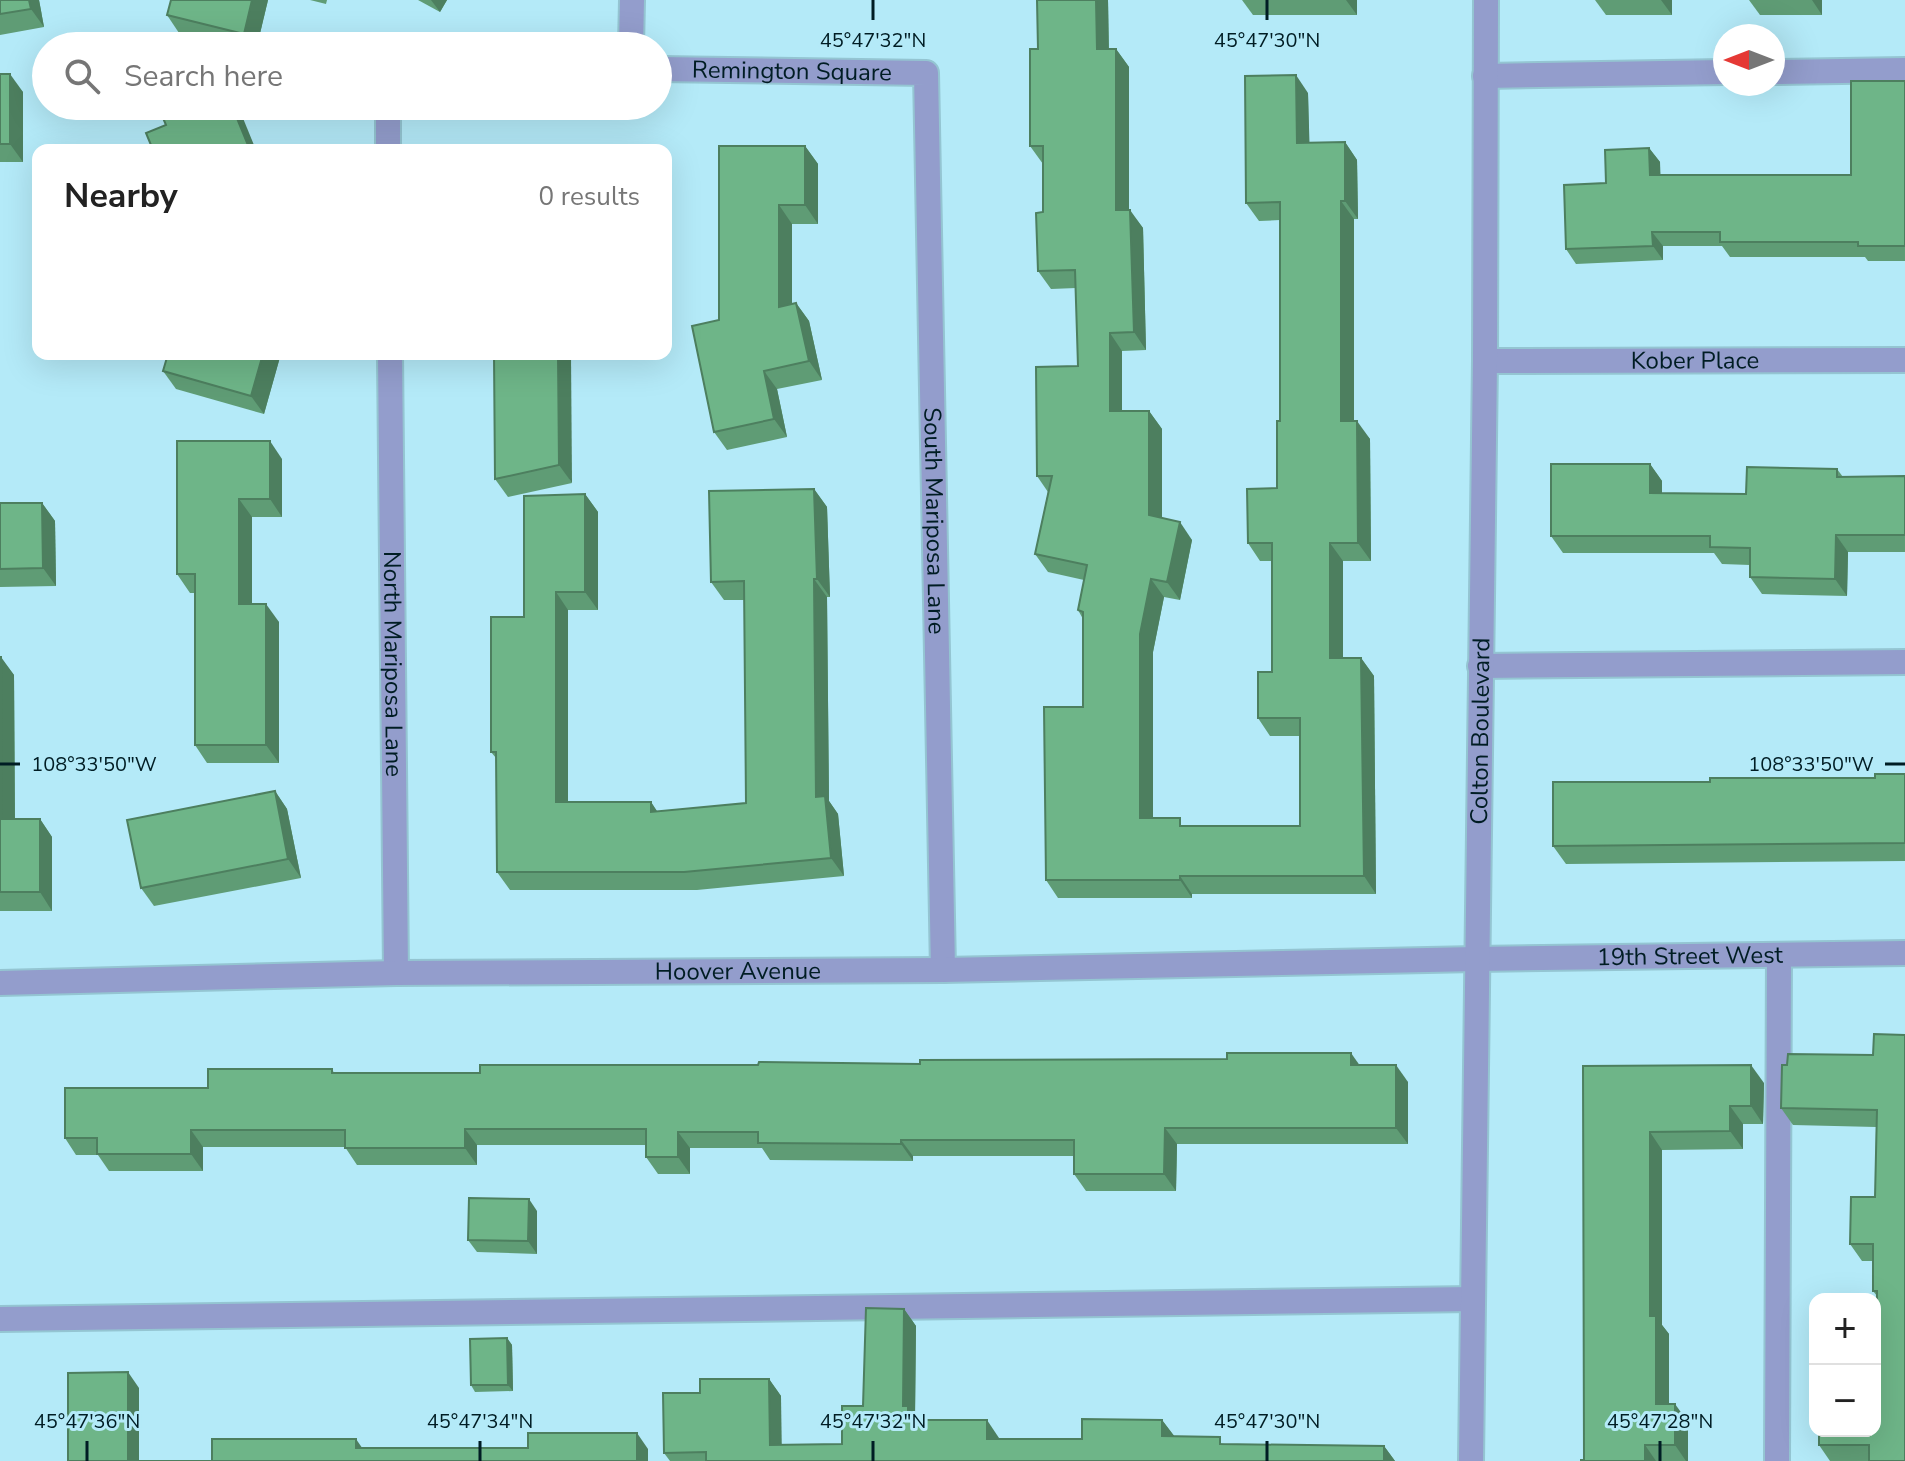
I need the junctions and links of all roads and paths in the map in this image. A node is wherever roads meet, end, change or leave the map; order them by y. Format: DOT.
graph roads {
  1 [pos="632,0"];
  2 [pos="1486,0"];
  3 [pos="631,32"];
  4 [pos="672,69"];
  5 [pos="1905,70"];
  6 [pos="1713,72"];
  7 [pos="1785,72"];
  8 [pos="926,73"];
  9 [pos="1485,76"];
  10 [pos="388,120"];
  11 [pos="388,144"];
  12 [pos="390,360"];
  13 [pos="1905,360"];
  14 [pos="1485,361"];
  15 [pos="1905,662"];
  16 [pos="1480,666"];
  17 [pos="1905,953"];
  18 [pos="1779,955"];
  19 [pos="1476,959"];
  20 [pos="943,970"];
  21 [pos="396,973"];
  22 [pos="0,983"];
  23 [pos="1473,1299"];
  24 [pos="0,1319"];
  25 [pos="1471,1461"];
  26 [pos="1777,1461"];
  1 -- 3 [label="street"];
  2 -- 9 [label="street, Colton Boulevard"];
  4 -- 8 [label="street, Remington Square"];
  5 -- 7 [label="street"];
  6 -- 9 [label="street"];
  8 -- 20 [label="street, South Mariposa Lane"];
  9 -- 14 [label="street, Colton Boulevard"];
  10 -- 11 [label="street"];
  12 -- 21 [label="street, North Mariposa Lane"];
  13 -- 14 [label="street, Kober Place"];
  14 -- 16 [label="street, Colton Boulevard"];
  15 -- 16 [label="street"];
  16 -- 19 [label="street, Colton Boulevard"];
  17 -- 18 [label="street, 19th Street West"];
  18 -- 19 [label="street, 19th Street West"];
  18 -- 26 [label="street"];
  19 -- 20 [label="street, Hoover Avenue"];
  19 -- 23 [label="street, Colton Boulevard"];
  20 -- 21 [label="street, Hoover Avenue"];
  21 -- 22 [label="street, Hoover Avenue"];
  23 -- 24 [label="street"];
  23 -- 25 [label="street, Colton Boulevard"];
}
